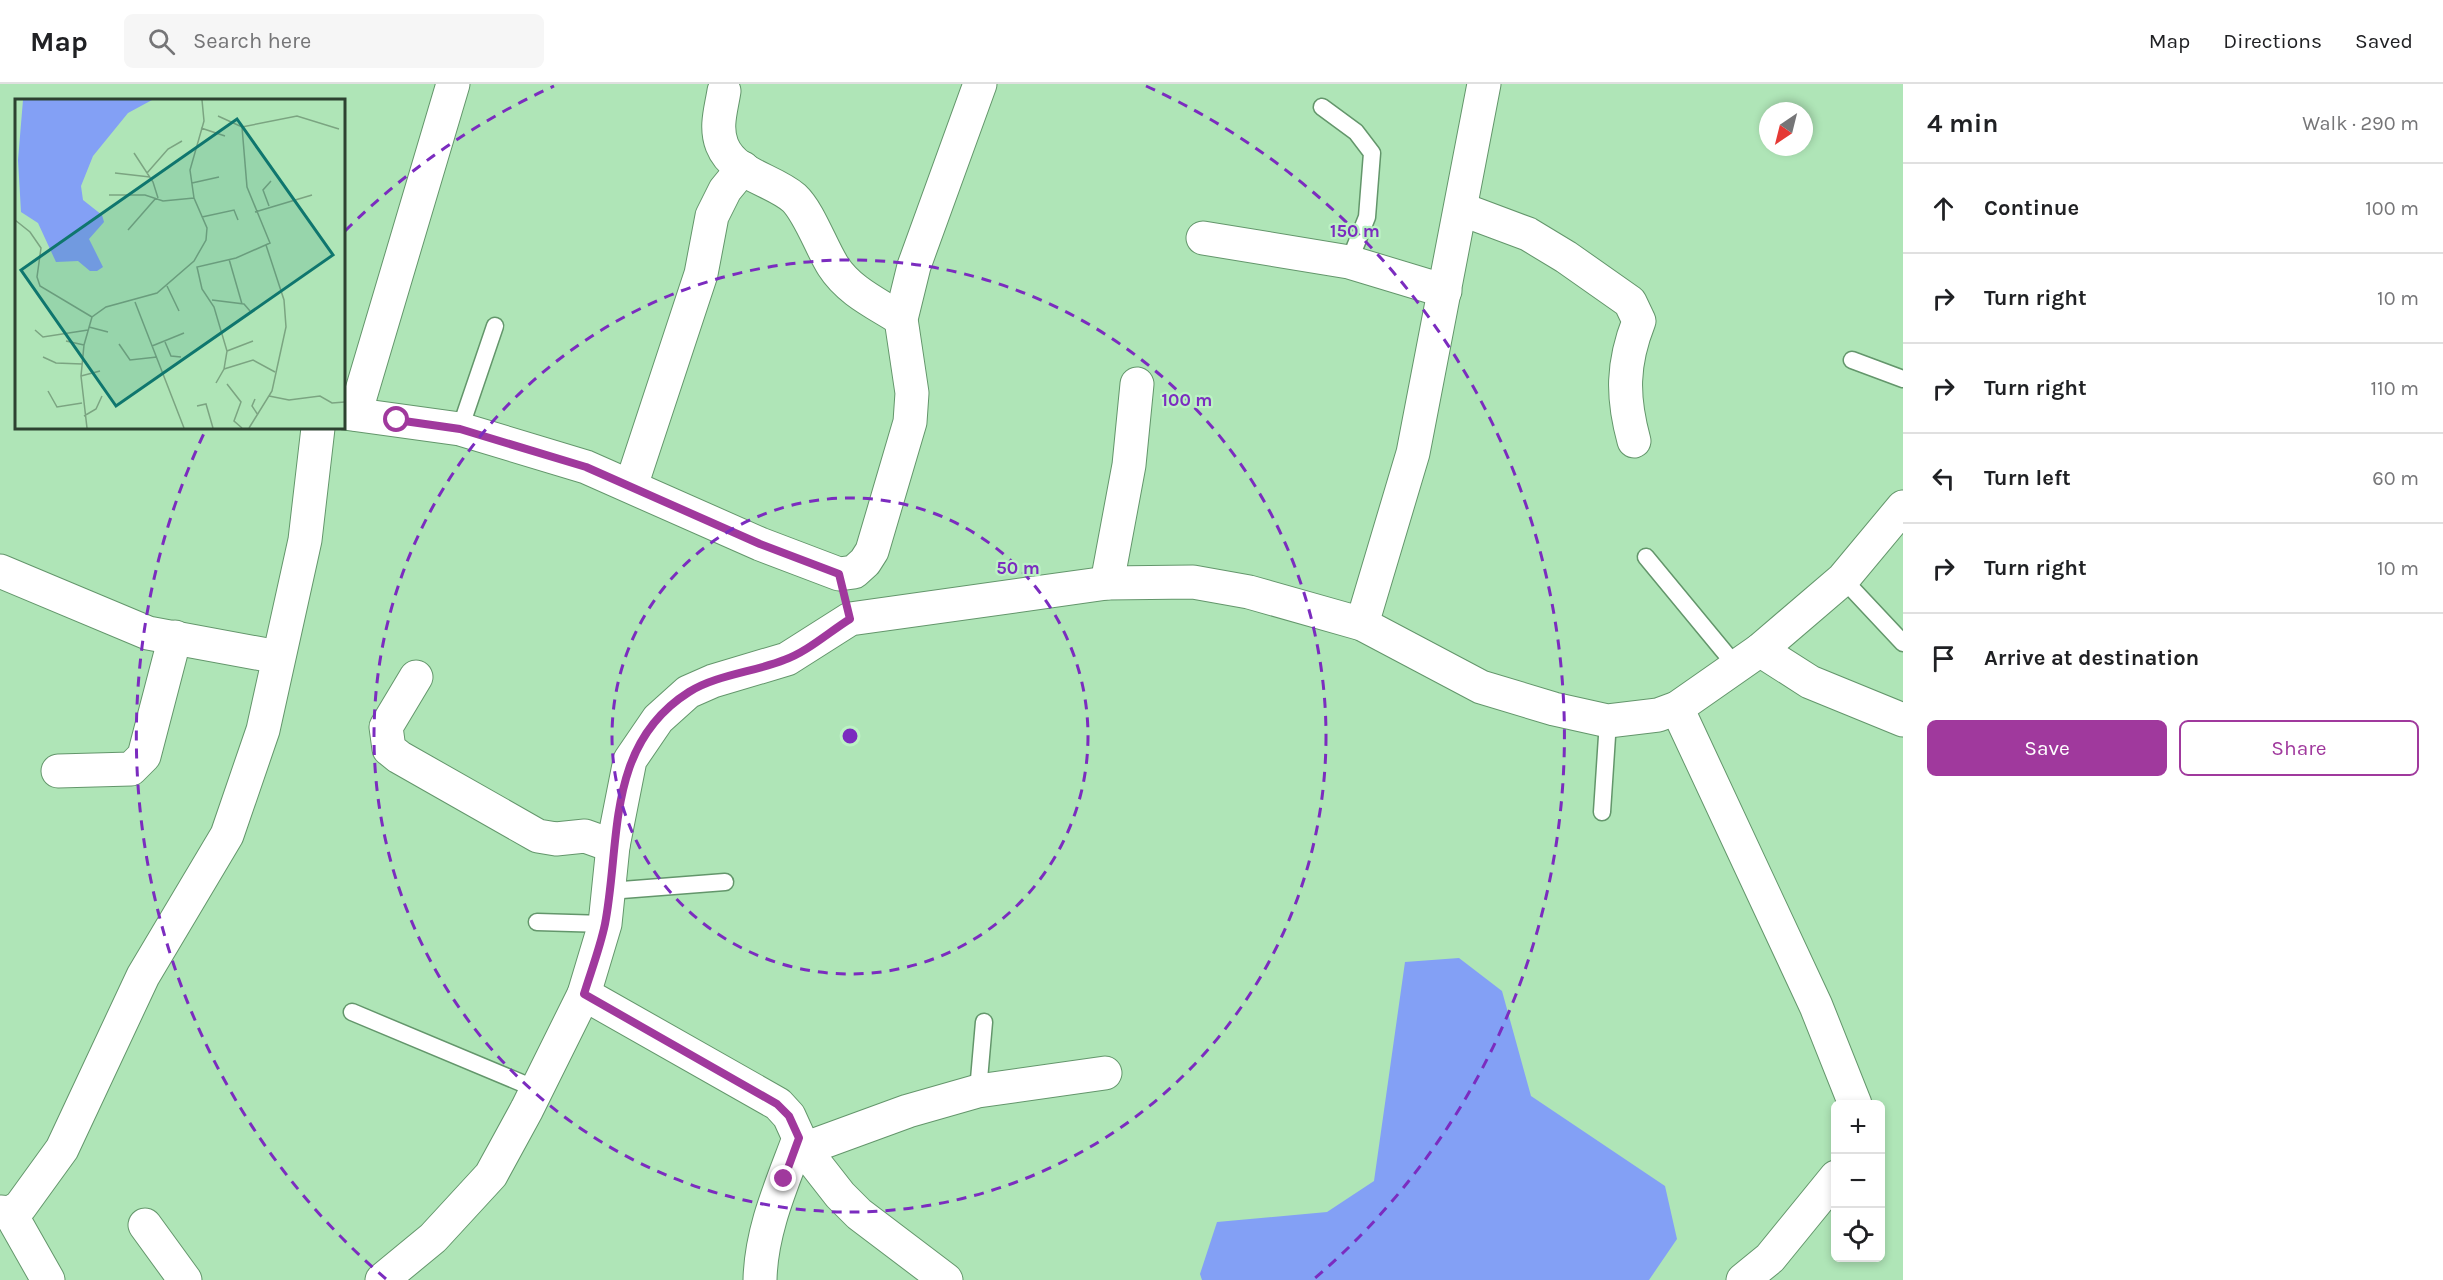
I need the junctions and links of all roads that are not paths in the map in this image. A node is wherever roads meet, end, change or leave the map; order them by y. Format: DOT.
graph roads {
  1 [pos="453,84"];
  2 [pos="981,84"];
  3 [pos="1484,84"];
  4 [pos="724,91"];
  5 [pos="1322,106"];
  6 [pos="743,168"];
  7 [pos="1461,209"];
  8 [pos="1203,238"];
  9 [pos="1349,262"];
  10 [pos="1445,291"];
  11 [pos="901,319"];
  12 [pos="495,326"];
  13 [pos="1852,360"];
  14 [pos="1903,379"];
  15 [pos="1137,384"];
  16 [pos="349,414"];
  17 [pos="318,429"];
  18 [pos="460,429"];
  19 [pos="1634,441"];
  20 [pos="631,486"];
  21 [pos="1903,507"];
  22 [pos="1646,557"];
  23 [pos="0,571"];
  24 [pos="839,574"];
  25 [pos="1843,579"];
  26 [pos="1107,582"];
  27 [pos="850,619"];
  28 [pos="1362,624"];
  29 [pos="175,637"];
  30 [pos="1903,643"];
  31 [pos="278,657"];
  32 [pos="1748,658"];
  33 [pos="416,677"];
  34 [pos="1677,708"];
  35 [pos="1903,720"];
  36 [pos="1608,721"];
  37 [pos="58,771"];
  38 [pos="1602,812"];
  39 [pos="613,846"];
  40 [pos="725,882"];
  41 [pos="609,891"];
  42 [pos="537,922"];
  43 [pos="604,924"];
  44 [pos="584,994"];
  45 [pos="352,1012"];
  46 [pos="984,1022"];
  47 [pos="1106,1073"];
  48 [pos="536,1089"];
  49 [pos="978,1091"];
  50 [pos="1853,1100"];
  51 [pos="802,1143"];
  52 [pos="1831,1184"];
  53 [pos="5,1213"];
  54 [pos="145,1225"];
  55 [pos="48,1280"];
  56 [pos="185,1280"];
  57 [pos="382,1280"];
  58 [pos="760,1280"];
  59 [pos="946,1280"];
  60 [pos="1743,1280"];
  1 -- 16 [label="street"];
  2 -- 11 [label="street"];
  3 -- 7 [label="street"];
  4 -- 6 [label="street"];
  5 -- 9 [label="lane"];
  6 -- 11 [label="street"];
  6 -- 20 [label="street"];
  7 -- 10 [label="street"];
  7 -- 19 [label="street"];
  8 -- 9 [label="street"];
  9 -- 10 [label="street"];
  10 -- 28 [label="street"];
  11 -- 24 [label="street"];
  12 -- 18 [label="lane"];
  13 -- 14 [label="lane"];
  15 -- 26 [label="street"];
  16 -- 18 [label="street"];
  17 -- 31 [label="street"];
  18 -- 20 [label="street"];
  20 -- 24 [label="street"];
  21 -- 25 [label="street"];
  22 -- 32 [label="lane"];
  23 -- 29 [label="street"];
  24 -- 27 [label="street"];
  25 -- 30 [label="lane"];
  25 -- 32 [label="street"];
  26 -- 27 [label="street"];
  26 -- 28 [label="street"];
  27 -- 39 [label="street"];
  28 -- 36 [label="street"];
  29 -- 31 [label="street"];
  29 -- 37 [label="street"];
  31 -- 53 [label="street"];
  32 -- 34 [label="street"];
  32 -- 35 [label="street"];
  33 -- 39 [label="street"];
  34 -- 36 [label="street"];
  34 -- 50 [label="street"];
  36 -- 38 [label="lane"];
  39 -- 41 [label="street"];
  40 -- 41 [label="lane"];
  41 -- 43 [label="street"];
  42 -- 43 [label="lane"];
  43 -- 44 [label="street"];
  44 -- 48 [label="street"];
  44 -- 51 [label="street"];
  45 -- 48 [label="lane"];
  46 -- 49 [label="lane"];
  47 -- 49 [label="street"];
  48 -- 57 [label="street"];
  49 -- 51 [label="street"];
  51 -- 58 [label="street"];
  51 -- 59 [label="street"];
  52 -- 60 [label="street"];
  53 -- 55 [label="street"];
  54 -- 56 [label="street"];
}
